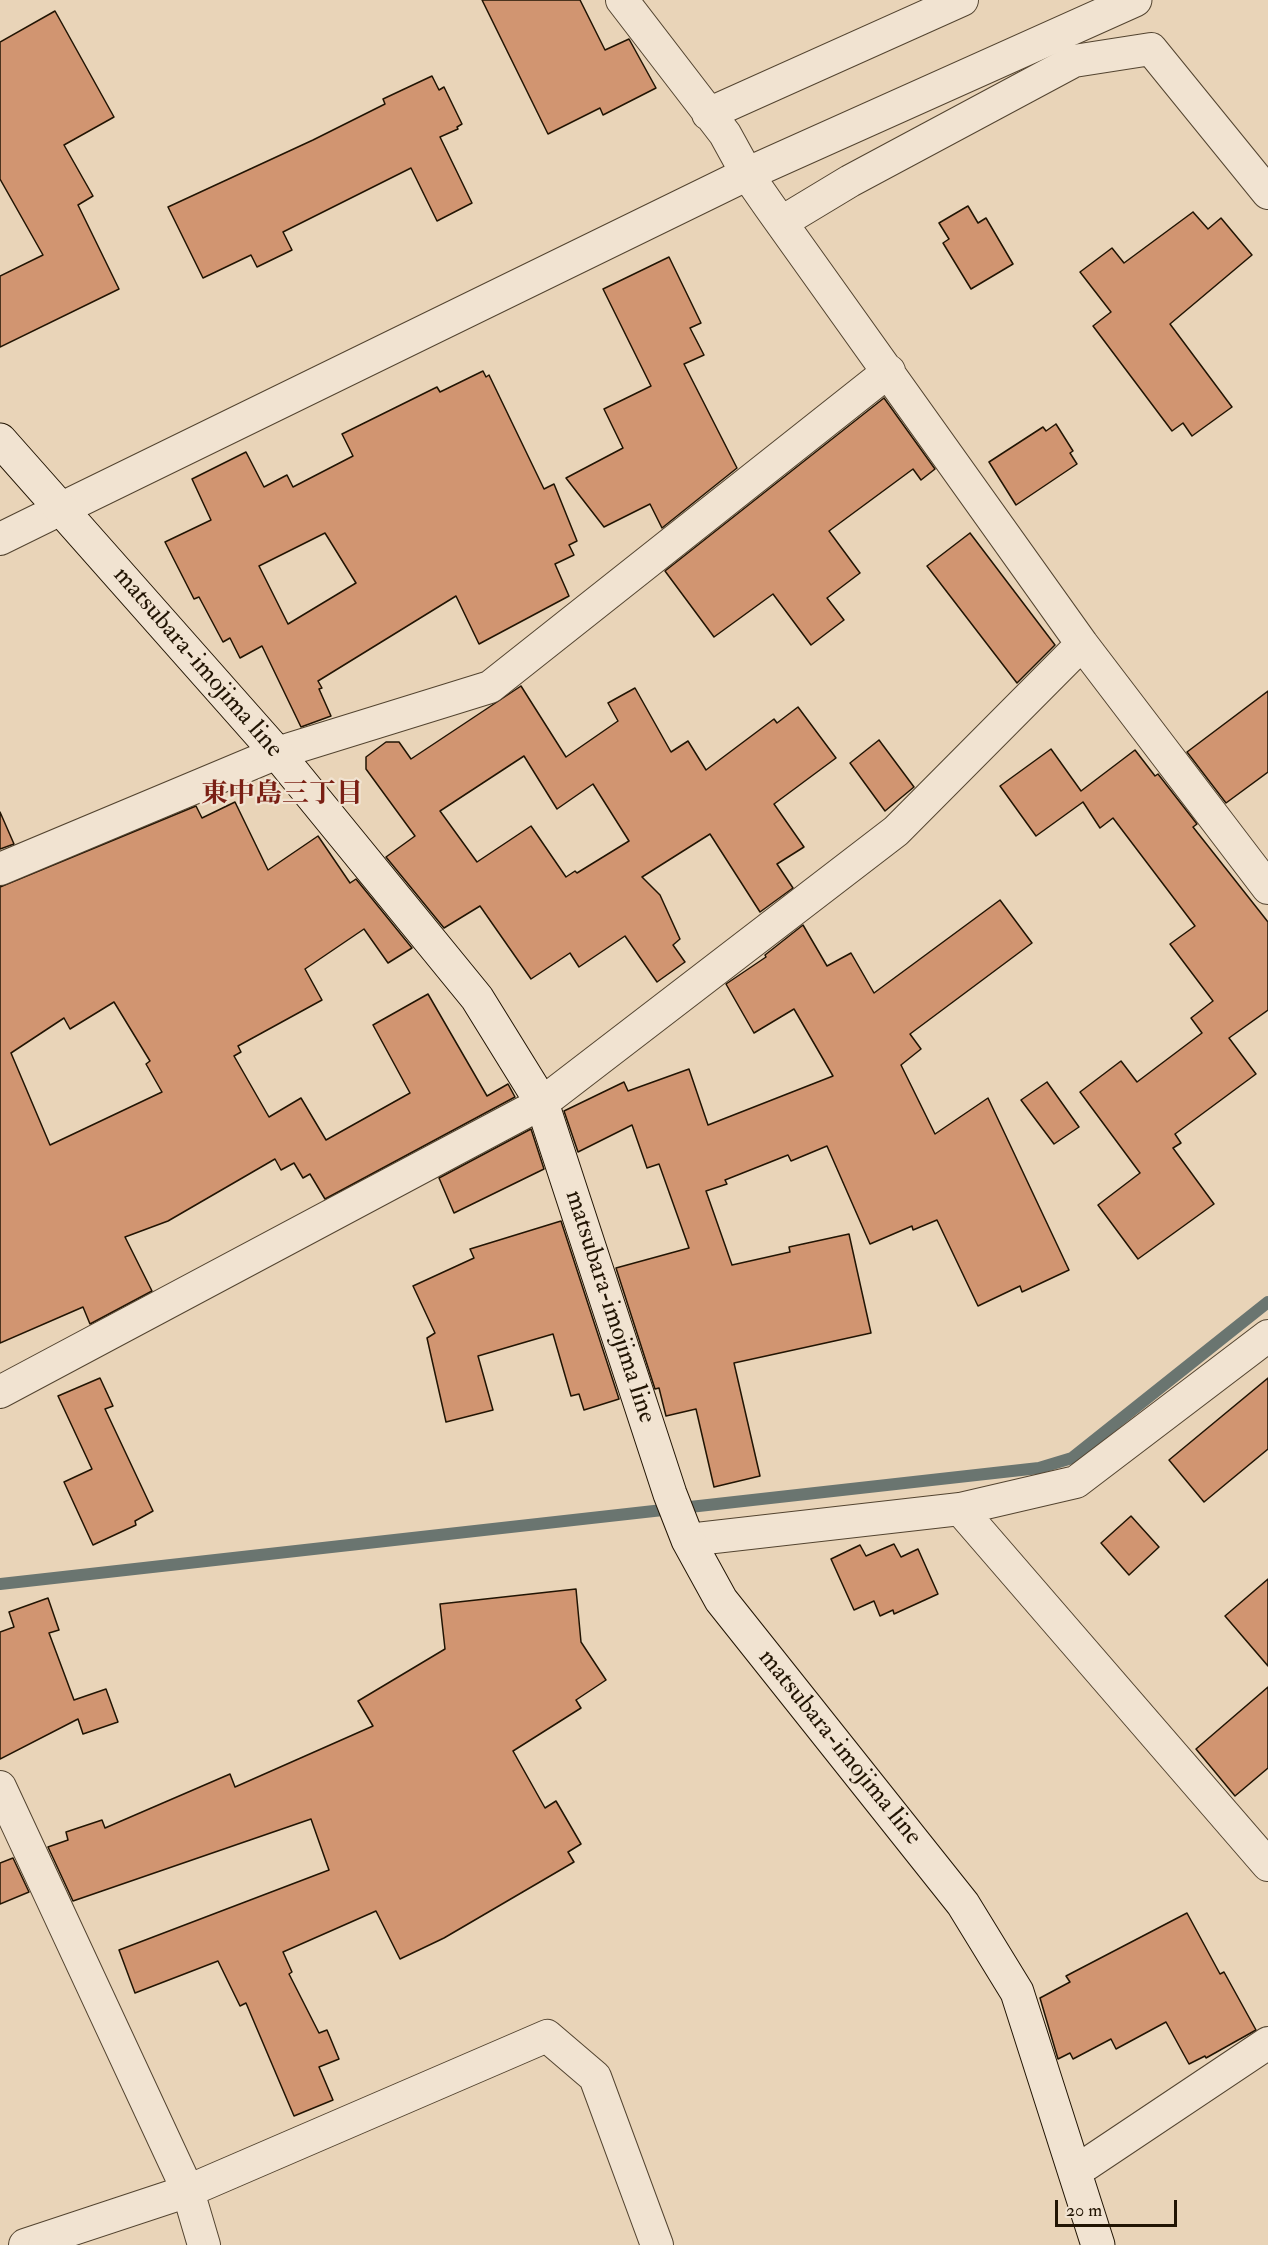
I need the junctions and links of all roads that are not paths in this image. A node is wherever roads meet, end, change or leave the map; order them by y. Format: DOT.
graph roads {
  1 [pos="622,0"];
  2 [pos="962,0"];
  3 [pos="1136,0"];
  4 [pos="708,114"];
  5 [pos="747,174"];
  6 [pos="1268,194"];
  7 [pos="782,222"];
  8 [pos="889,371"];
  9 [pos="0,440"];
  10 [pos="61,509"];
  11 [pos="0,539"];
  12 [pos="1082,644"];
  13 [pos="277,753"];
  14 [pos="0,870"];
  15 [pos="1268,888"];
  16 [pos="542,1103"];
  17 [pos="1268,1336"];
  18 [pos="0,1392"];
  19 [pos="960,1509"];
  20 [pos="679,1518"];
  21 [pos="0,1787"];
  22 [pos="1268,1865"];
  23 [pos="1268,2043"];
  24 [pos="1074,2172"];
  25 [pos="188,2191"];
  26 [pos="25,2245"];
  27 [pos="204,2245"];
  28 [pos="657,2245"];
  29 [pos="1098,2245"];
  1 -- 4 [label="street"];
  2 -- 4 [label="street"];
  3 -- 5 [label="main road"];
  4 -- 5 [label="street"];
  5 -- 7 [label="street"];
  5 -- 10 [label="main road"];
  6 -- 7 [label="street"];
  7 -- 8 [label="street"];
  8 -- 12 [label="street"];
  8 -- 13 [label="street"];
  9 -- 10 [label="main road, matsubara-imojima line"];
  10 -- 11 [label="street"];
  10 -- 13 [label="main road, matsubara-imojima line"];
  12 -- 15 [label="street"];
  12 -- 16 [label="street"];
  13 -- 14 [label="street"];
  13 -- 16 [label="main road, matsubara-imojima line"];
  16 -- 18 [label="street"];
  16 -- 20 [label="main road, matsubara-imojima line"];
  17 -- 19 [label="street"];
  19 -- 20 [label="street"];
  19 -- 22 [label="street"];
  20 -- 24 [label="main road, matsubara-imojima line"];
  21 -- 25 [label="street"];
  23 -- 24 [label="street"];
  24 -- 29 [label="main road, matsubara-imojima line"];
  25 -- 26 [label="street"];
  25 -- 27 [label="street"];
  25 -- 28 [label="street"];
}
